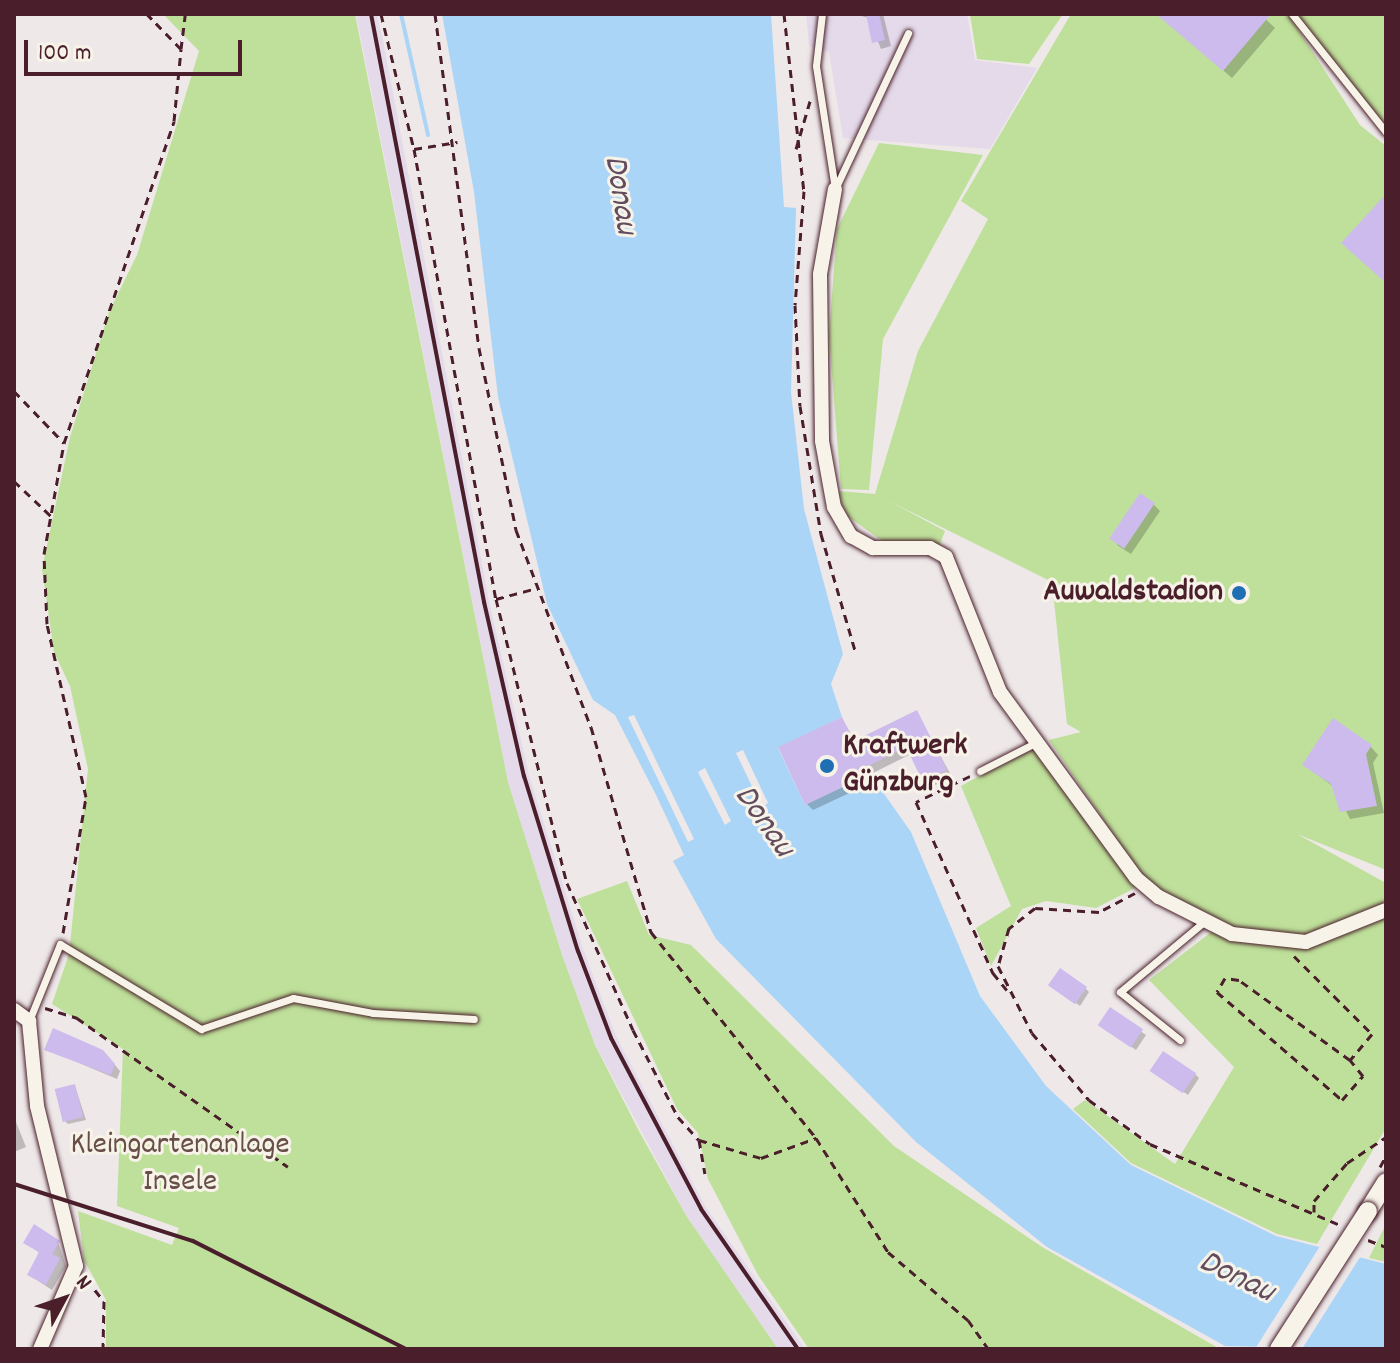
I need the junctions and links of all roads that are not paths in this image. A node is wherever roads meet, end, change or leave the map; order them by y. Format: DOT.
graph roads {
  1 [pos="822,14"];
  2 [pos="1292,14"];
  3 [pos="908,33"];
  4 [pos="1386,132"];
  5 [pos="835,189"];
  6 [pos="1037,742"];
  7 [pos="980,771"];
  8 [pos="1386,910"];
  9 [pos="1205,921"];
  10 [pos="14,1010"];
  11 [pos="474,1019"];
  12 [pos="29,1021"];
  13 [pos="1180,1040"];
  14 [pos="1386,1182"];
  15 [pos="40,1349"];
  16 [pos="1279,1349"];
  1 -- 5 [label="lane"];
  2 -- 4 [label="lane"];
  3 -- 5 [label="lane"];
  5 -- 6 [label="street"];
  6 -- 7 [label="lane"];
  6 -- 9 [label="street"];
  8 -- 9 [label="street"];
  9 -- 13 [label="lane"];
  10 -- 12 [label="street"];
  11 -- 12 [label="lane"];
  12 -- 15 [label="street"];
  14 -- 16 [label="main road, bridge"];
}
